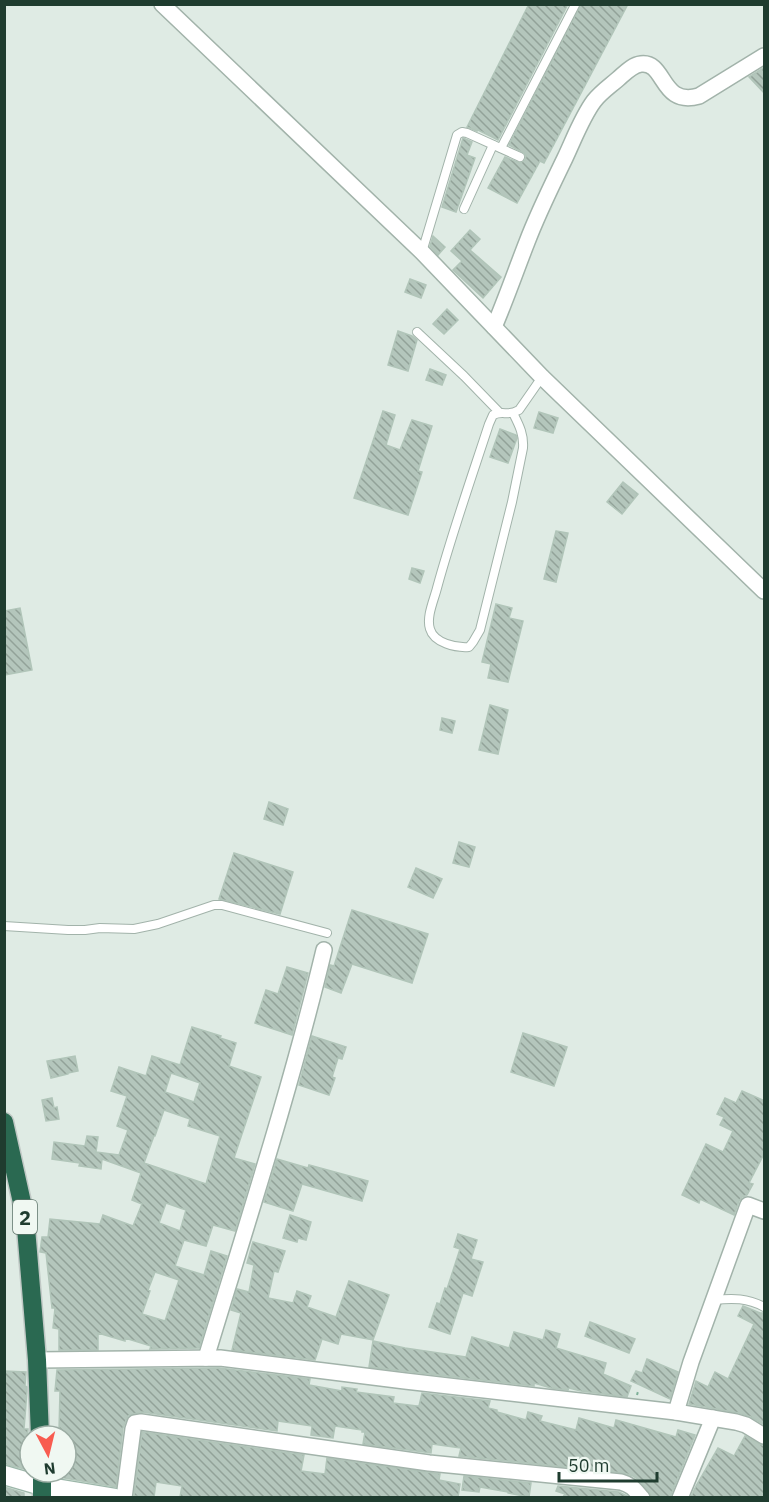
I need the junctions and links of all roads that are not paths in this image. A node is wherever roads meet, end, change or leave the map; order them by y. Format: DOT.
graph roads {
  1 [pos="162,4"];
  2 [pos="575,5"];
  3 [pos="765,56"];
  4 [pos="493,145"];
  5 [pos="501,148"];
  6 [pos="520,157"];
  7 [pos="464,209"];
  8 [pos="422,252"];
  9 [pos="494,327"];
  10 [pos="417,332"];
  11 [pos="542,377"];
  12 [pos="499,412"];
  13 [pos="513,413"];
  14 [pos="765,591"];
  15 [pos="4,926"];
  16 [pos="327,933"];
  17 [pos="324,950"];
  18 [pos="4,1122"];
  19 [pos="765,1211"];
  20 [pos="713,1300"];
  21 [pos="764,1307"];
  22 [pos="206,1358"];
  23 [pos="37,1360"];
  24 [pos="676,1412"];
  25 [pos="713,1418"];
  26 [pos="40,1424"];
  27 [pos="765,1436"];
  28 [pos="4,1475"];
  29 [pos="42,1485"];
  30 [pos="115,1497"];
  31 [pos="124,1497"];
  32 [pos="642,1497"];
  33 [pos="680,1497"];
  1 -- 8 [label="street"];
  2 -- 5 [label="lane"];
  3 -- 9 [label="street"];
  4 -- 5 [label="lane"];
  4 -- 7 [label="lane"];
  4 -- 8 [label="lane"];
  5 -- 6 [label="lane"];
  8 -- 9 [label="street"];
  9 -- 11 [label="street"];
  10 -- 12 [label="lane"];
  11 -- 13 [label="lane"];
  11 -- 14 [label="street"];
  12 -- 13 [label="lane"];
  12 -- 13 [label="lane"];
  15 -- 16 [label="lane"];
  17 -- 22 [label="street"];
  18 -- 23 [label="highway, 2"];
  19 -- 20 [label="street"];
  20 -- 21 [label="lane"];
  20 -- 24 [label="street"];
  22 -- 23 [label="street"];
  22 -- 24 [label="street"];
  23 -- 26 [label="highway, 2"];
  24 -- 25 [label="street"];
  25 -- 27 [label="street"];
  25 -- 33 [label="street"];
  28 -- 29 [label="street"];
  29 -- 30 [label="street"];
  31 -- 32 [label="street"];
}
